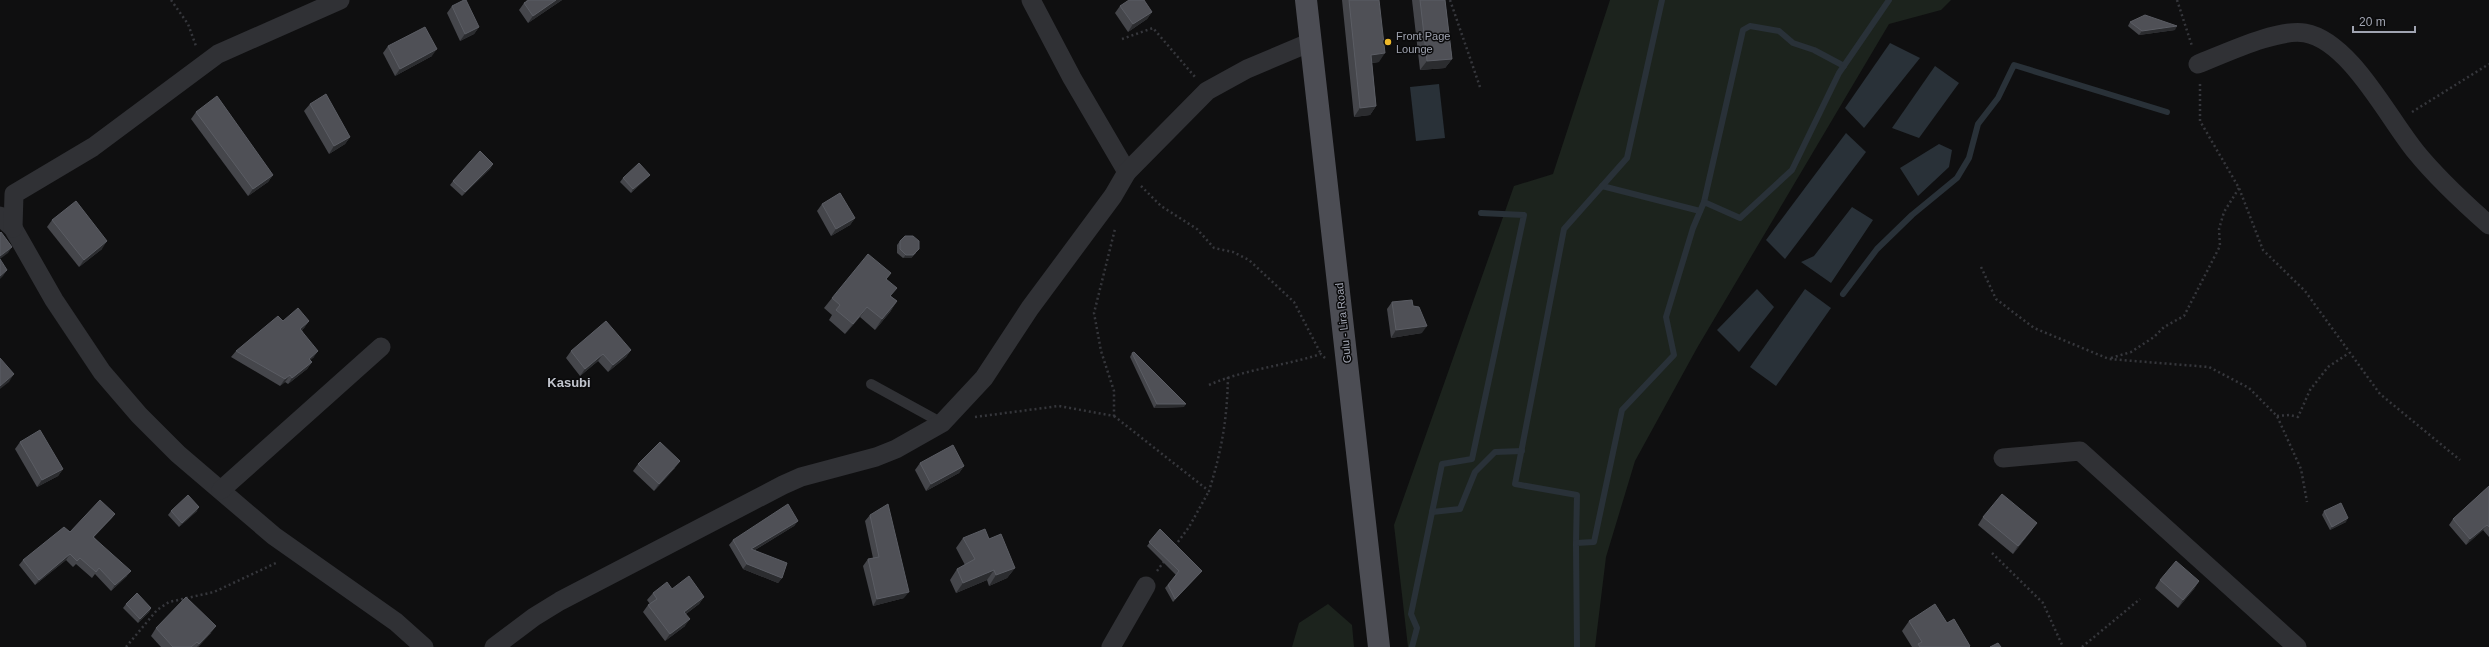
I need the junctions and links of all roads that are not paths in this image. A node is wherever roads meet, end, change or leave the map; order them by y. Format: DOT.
graph roads {
  1 [pos="340,0"];
  2 [pos="1031,0"];
  3 [pos="1306,0"];
  4 [pos="1312,42"];
  5 [pos="2198,64"];
  6 [pos="1127,172"];
  7 [pos="7,197"];
  8 [pos="6,222"];
  9 [pos="2489,224"];
  10 [pos="381,348"];
  11 [pos="871,384"];
  12 [pos="942,423"];
  13 [pos="2003,458"];
  14 [pos="221,490"];
  15 [pos="1146,586"];
  16 [pos="424,647"];
  17 [pos="494,647"];
  18 [pos="1111,647"];
  19 [pos="1379,647"];
  20 [pos="2297,647"];
  1 -- 7 [label="street"];
  2 -- 6 [label="street"];
  3 -- 4 [label="main road, Gulu - Lira Road"];
  4 -- 6 [label="street"];
  4 -- 19 [label="main road, Gulu - Lira Road"];
  5 -- 9 [label="street"];
  6 -- 12 [label="street"];
  7 -- 8 [label="street"];
  8 -- 14 [label="street"];
  10 -- 14 [label="street"];
  11 -- 12 [label="lane"];
  12 -- 17 [label="street"];
  13 -- 20 [label="street"];
  14 -- 16 [label="street"];
  15 -- 18 [label="street"];
}
